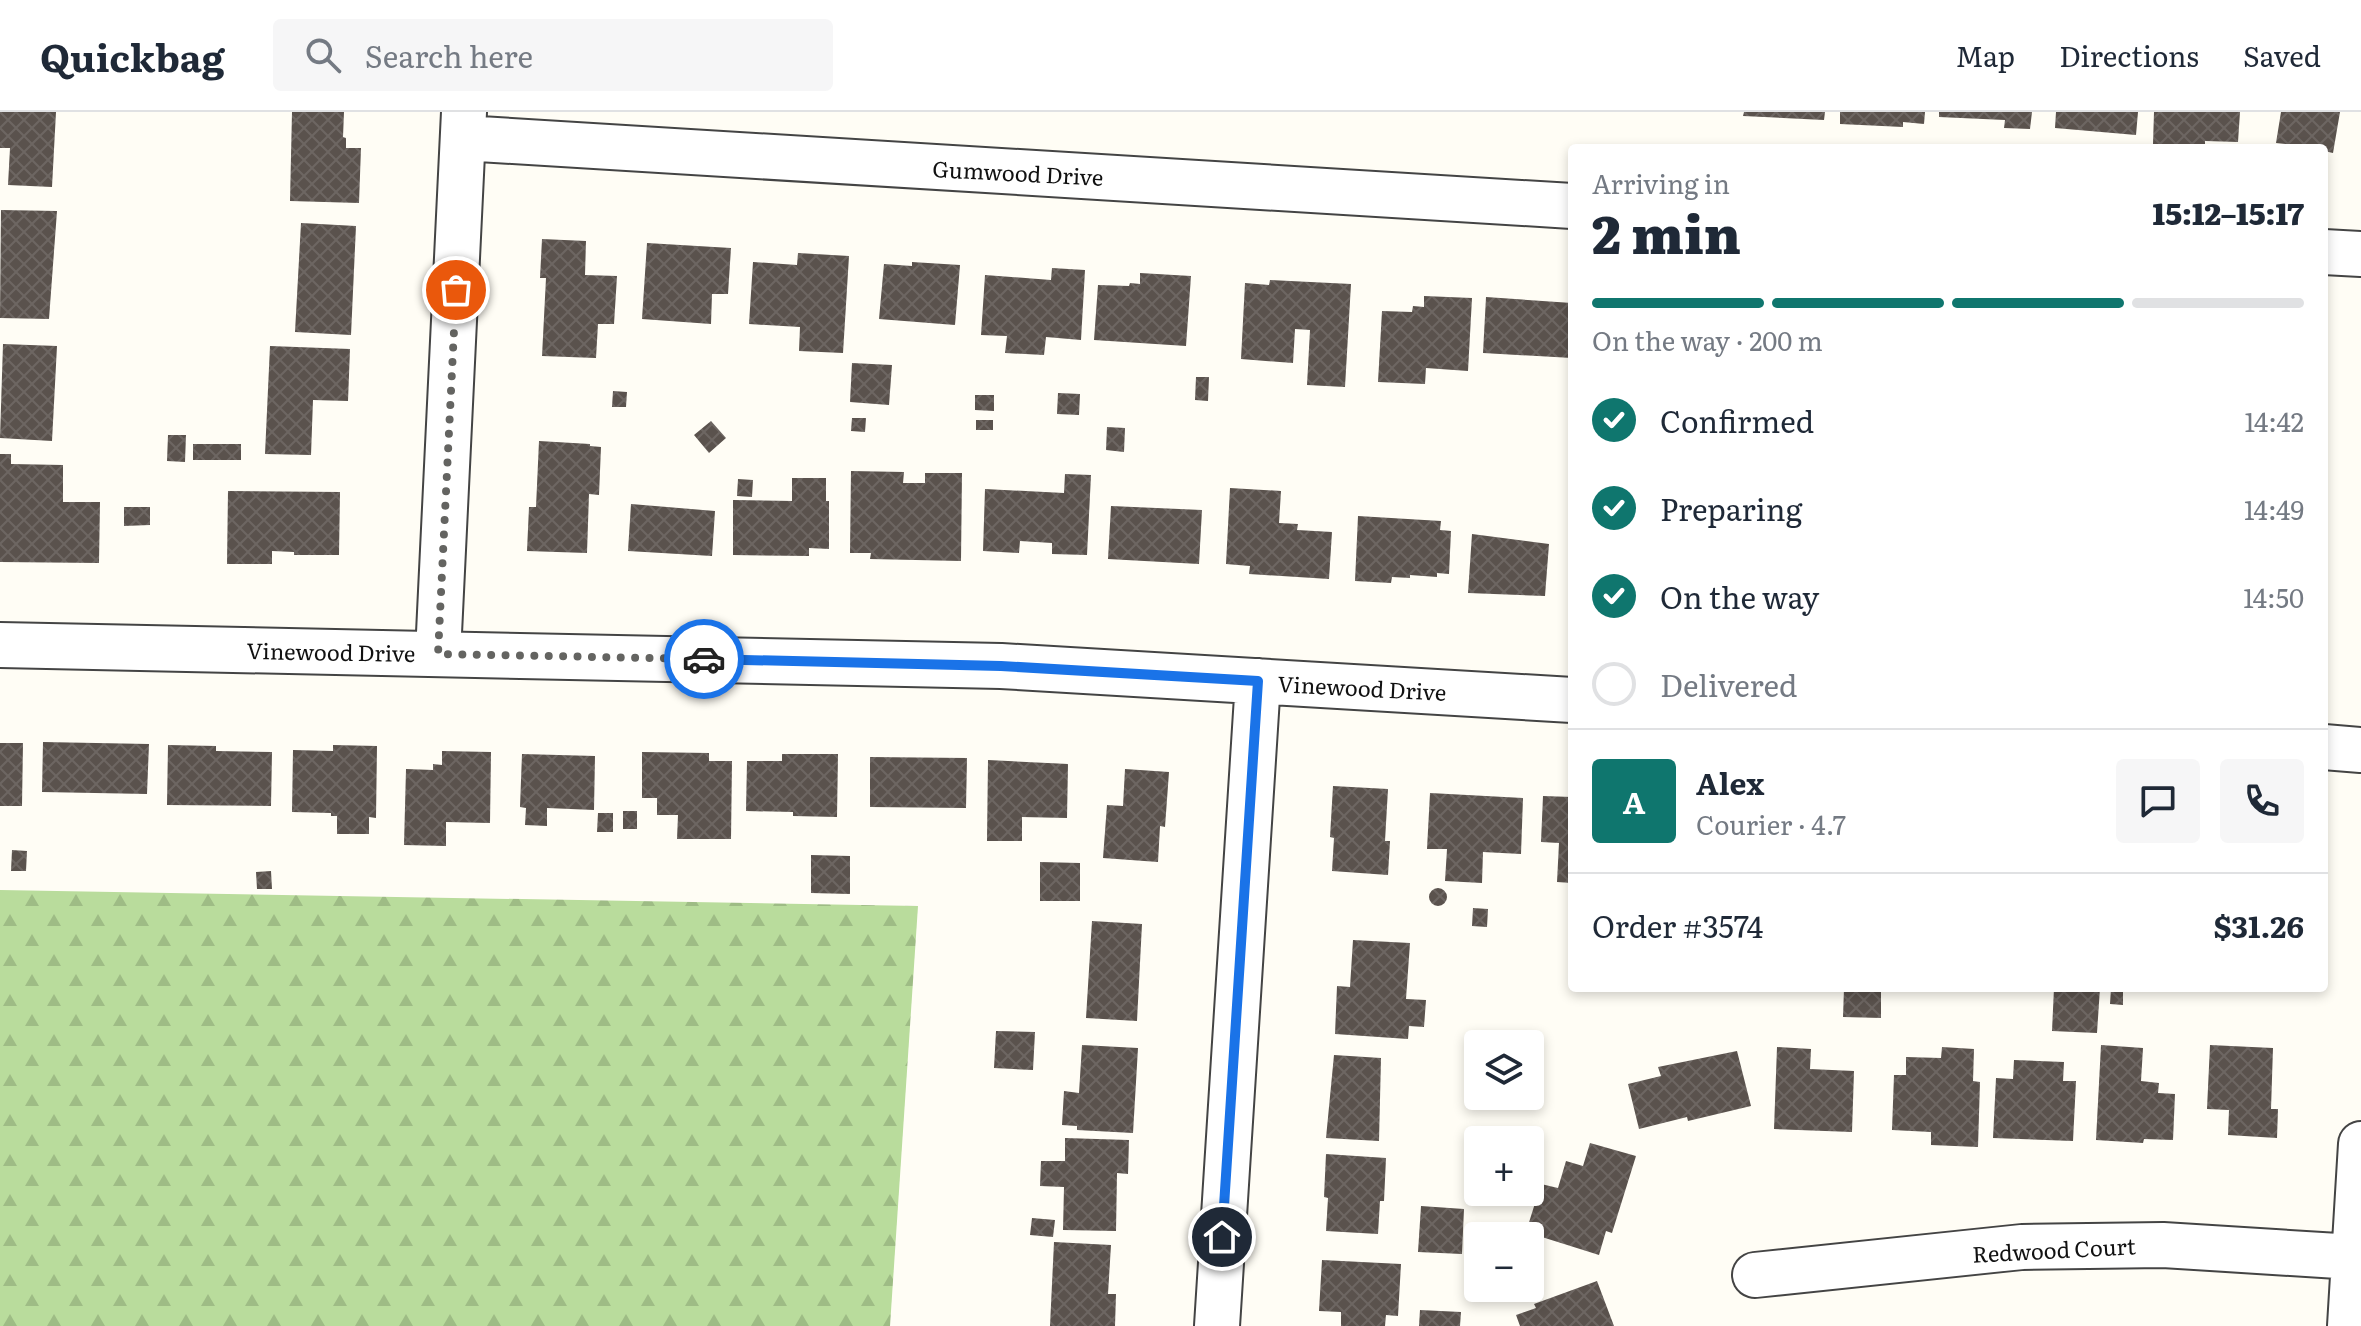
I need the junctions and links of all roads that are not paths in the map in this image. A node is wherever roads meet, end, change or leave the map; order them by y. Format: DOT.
graph roads {
  1 [pos="464,125"];
  2 [pos="1568,206"];
  3 [pos="2328,252"];
  4 [pos="2361,254"];
  5 [pos="0,645"];
  6 [pos="438,654"];
  7 [pos="1258,681"];
  8 [pos="1568,700"];
  9 [pos="2328,747"];
  10 [pos="2361,750"];
  11 [pos="2361,1144"];
  12 [pos="2354,1257"];
  13 [pos="1755,1275"];
  14 [pos="1217,1326"];
  15 [pos="2350,1326"];
  1 -- 2 [label="street, Gumwood Drive"];
  1 -- 6 [label="street"];
  3 -- 4 [label="street"];
  5 -- 6 [label="street, Vinewood Drive"];
  6 -- 7 [label="street, Vinewood Drive"];
  7 -- 8 [label="street, Vinewood Drive"];
  7 -- 14 [label="street"];
  9 -- 10 [label="street"];
  11 -- 12 [label="street"];
  12 -- 13 [label="street, Redwood Court"];
  12 -- 15 [label="street"];
}
